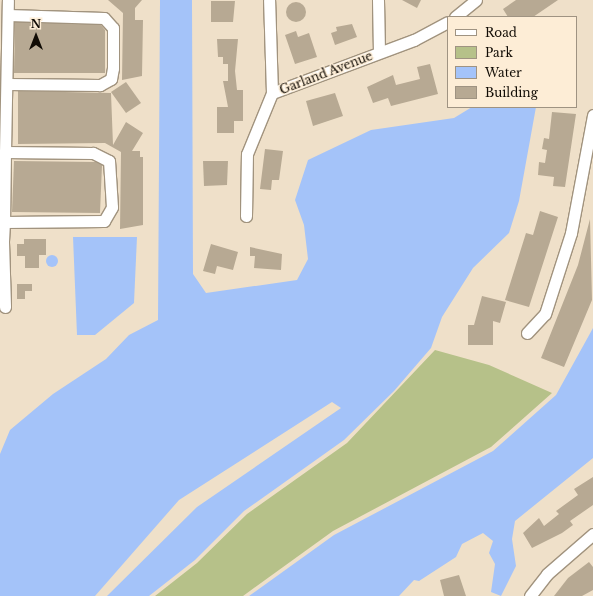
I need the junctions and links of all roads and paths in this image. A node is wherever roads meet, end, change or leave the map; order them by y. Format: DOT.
graph roads {
  1 [pos="8,0"];
  2 [pos="269,0"];
  3 [pos="378,0"];
  4 [pos="476,0"];
  5 [pos="8,16"];
  6 [pos="456,16"];
  7 [pos="447,22"];
  8 [pos="379,52"];
  9 [pos="8,84"];
  10 [pos="272,93"];
  11 [pos="593,115"];
  12 [pos="3,155"];
  13 [pos="246,216"];
  14 [pos="4,222"];
  15 [pos="5,307"];
  16 [pos="527,333"];
  17 [pos="593,534"];
  18 [pos="530,596"];
  1 -- 5 [label="street"];
  2 -- 10 [label="street, Garland Avenue"];
  3 -- 8 [label="street"];
  4 -- 6 [label="street"];
  5 -- 9 [label="street"];
  5 -- 9 [label="street"];
  7 -- 8 [label="street, Garland Avenue"];
  8 -- 10 [label="street, Garland Avenue"];
  9 -- 12 [label="street"];
  10 -- 13 [label="street, Garland Avenue"];
  11 -- 16 [label="street"];
  12 -- 14 [label="street"];
  12 -- 14 [label="street"];
  14 -- 15 [label="street"];
  17 -- 18 [label="street"];
}
